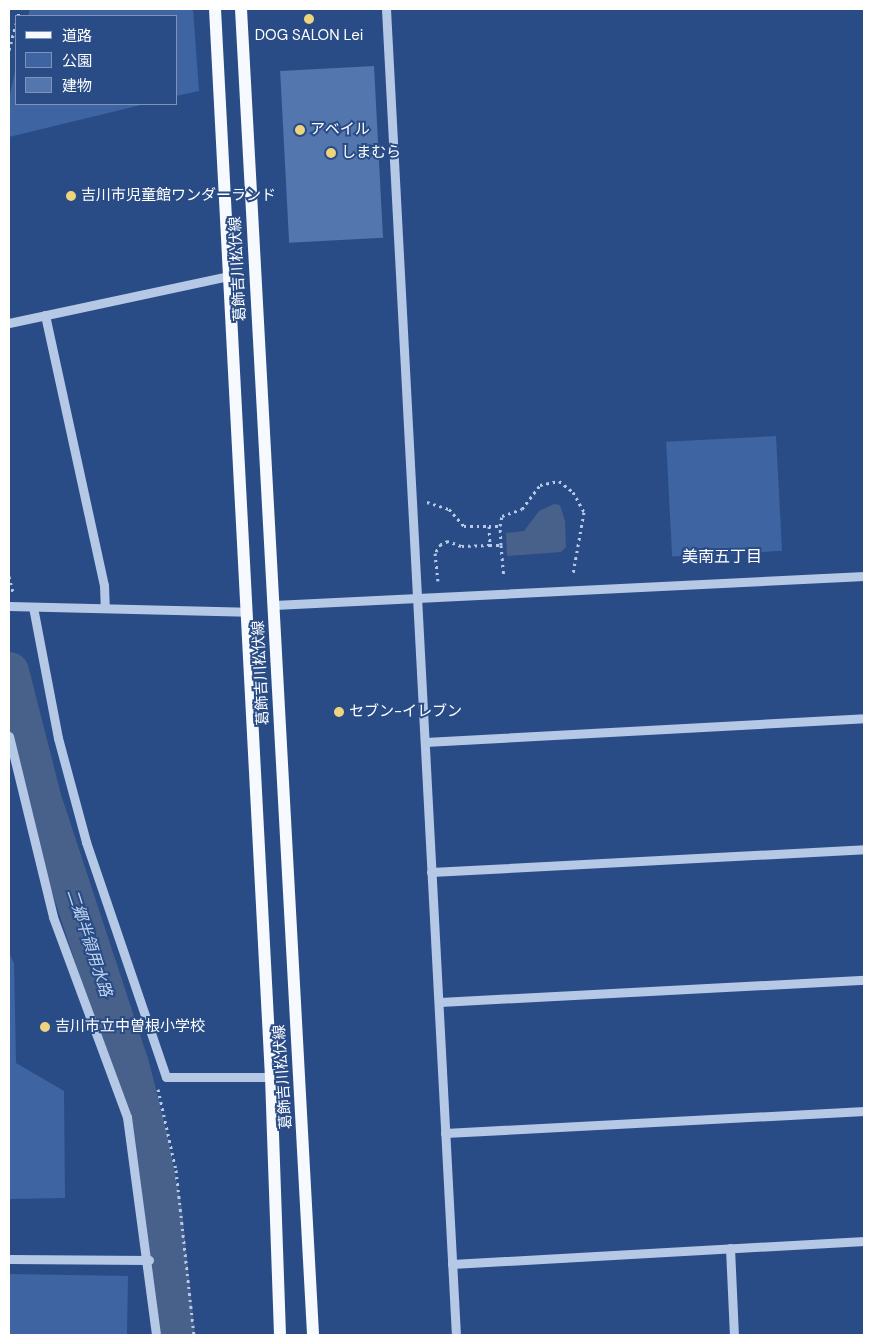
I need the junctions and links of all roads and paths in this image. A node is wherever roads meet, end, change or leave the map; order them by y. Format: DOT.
graph roads {
  1 [pos="215,9"];
  2 [pos="241,9"];
  3 [pos="386,9"];
  4 [pos="15,27"];
  5 [pos="9,50"];
  6 [pos="228,276"];
  7 [pos="45,315"];
  8 [pos="9,323"];
  9 [pos="413,503"];
  10 [pos="489,526"];
  11 [pos="500,526"];
  12 [pos="490,545"];
  13 [pos="501,545"];
  14 [pos="573,574"];
  15 [pos="864,576"];
  16 [pos="504,578"];
  17 [pos="438,581"];
  18 [pos="418,598"];
  19 [pos="274,605"];
  20 [pos="12,606"];
  21 [pos="32,607"];
  22 [pos="105,608"];
  23 [pos="247,612"];
  24 [pos="864,718"];
  25 [pos="9,736"];
  26 [pos="425,742"];
  27 [pos="864,849"];
  28 [pos="431,872"];
  29 [pos="864,980"];
  30 [pos="440,1002"];
  31 [pos="272,1077"];
  32 [pos="864,1111"];
  33 [pos="446,1133"];
  34 [pos="864,1241"];
  35 [pos="730,1248"];
  36 [pos="9,1259"];
  37 [pos="149,1260"];
  38 [pos="452,1264"];
  39 [pos="156,1335"];
  40 [pos="280,1335"];
  41 [pos="313,1335"];
  42 [pos="456,1335"];
  43 [pos="734,1335"];
  1 -- 6 [label="main road, 葛飾吉川松伏線"];
  2 -- 19 [label="main road, 葛飾吉川松伏線"];
  3 -- 9 [label="street"];
  4 -- 5 [label="path"];
  6 -- 7 [label="street"];
  6 -- 23 [label="main road, 葛飾吉川松伏線"];
  7 -- 8 [label="street"];
  7 -- 22 [label="street"];
  9 -- 10 [label="path"];
  9 -- 18 [label="street"];
  10 -- 11 [label="path"];
  10 -- 12 [label="path"];
  11 -- 13 [label="path"];
  11 -- 14 [label="path"];
  12 -- 13 [label="path"];
  12 -- 17 [label="path"];
  13 -- 16 [label="path"];
  15 -- 18 [label="street"];
  18 -- 19 [label="street"];
  18 -- 26 [label="street"];
  19 -- 41 [label="main road, 葛飾吉川松伏線"];
  20 -- 21 [label="street"];
  21 -- 22 [label="street"];
  21 -- 31 [label="street"];
  22 -- 23 [label="street"];
  23 -- 31 [label="main road, 葛飾吉川松伏線"];
  24 -- 26 [label="street"];
  25 -- 37 [label="street"];
  26 -- 28 [label="street"];
  27 -- 28 [label="street"];
  28 -- 30 [label="street"];
  29 -- 30 [label="street"];
  30 -- 33 [label="street"];
  31 -- 40 [label="main road, 葛飾吉川松伏線"];
  32 -- 33 [label="street"];
  33 -- 38 [label="street"];
  34 -- 35 [label="street"];
  35 -- 38 [label="street"];
  35 -- 43 [label="street"];
  36 -- 37 [label="street"];
  37 -- 39 [label="street"];
  38 -- 42 [label="street"];
}
